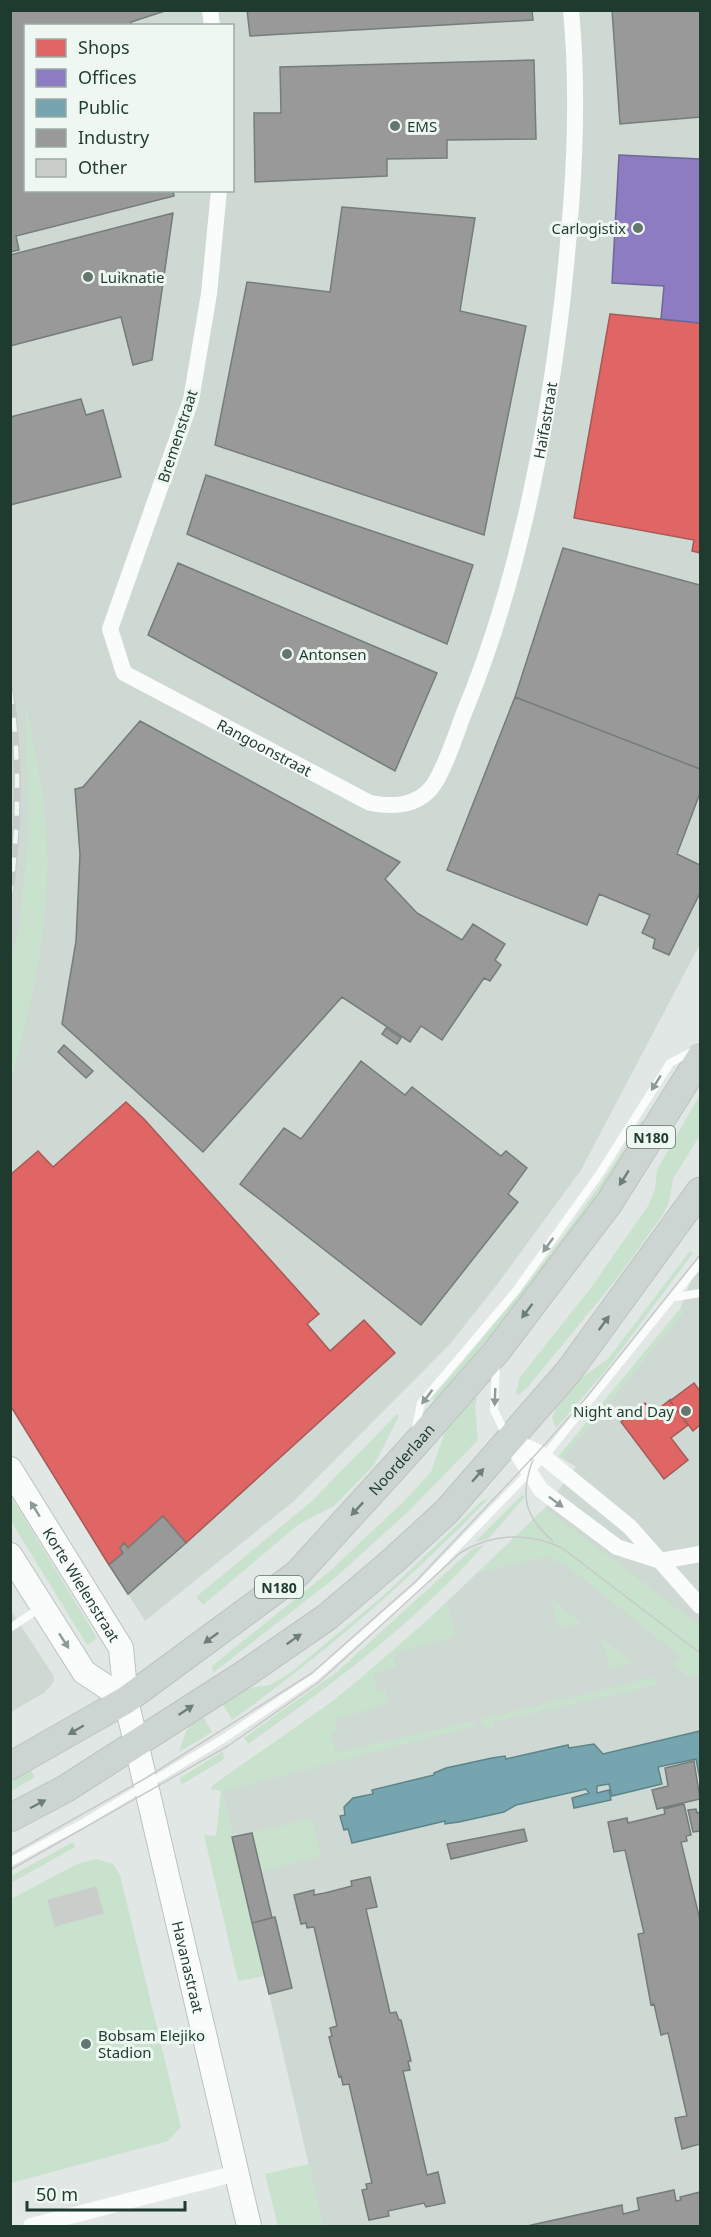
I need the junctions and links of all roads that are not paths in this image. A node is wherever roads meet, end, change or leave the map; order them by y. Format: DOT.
graph roads {
  1 [pos="571,10"];
  2 [pos="219,192"];
  3 [pos="124,673"];
  4 [pos="410,803"];
  5 [pos="700,1049"];
  6 [pos="700,1058"];
  7 [pos="694,1206"];
  8 [pos="700,1263"];
  9 [pos="700,1293"];
  10 [pos="675,1297"];
  11 [pos="497,1351"];
  12 [pos="508,1439"];
  13 [pos="410,1450"];
  14 [pos="544,1457"];
  15 [pos="10,1469"];
  16 [pos="528,1473"];
  17 [pos="700,1554"];
  18 [pos="10,1556"];
  19 [pos="660,1561"];
  20 [pos="700,1606"];
  21 [pos="42,1607"];
  22 [pos="10,1628"];
  23 [pos="126,1700"];
  24 [pos="137,1743"];
  25 [pos="10,1766"];
  26 [pos="147,1785"];
  27 [pos="10,1818"];
  28 [pos="10,1862"];
  29 [pos="237,2173"];
  30 [pos="32,2226"];
  31 [pos="249,2226"];
  1 -- 4 [label="street, Haïfastraat"];
  2 -- 3 [label="street, Bremenstraat"];
  3 -- 4 [label="street, Rangoonstraat"];
  5 -- 13 [label="lane, one-way"];
  6 -- 11 [label="main road, Noorderlaan / N180, one-way"];
  12 -- 7 [label="main road, one-way"];
  8 -- 10 [label="lane"];
  9 -- 10 [label="lane"];
  10 -- 14 [label="lane"];
  11 -- 12 [label="lane, one-way"];
  11 -- 13 [label="main road, Noorderlaan / N180"];
  12 -- 14 [label="street"];
  12 -- 16 [label="street"];
  24 -- 12 [label="main road, one-way"];
  13 -- 23 [label="main road, Noorderlaan / N180, one-way"];
  14 -- 16 [label="lane"];
  14 -- 19 [label="street"];
  23 -- 15 [label="street, Korte Wielenstraat, one-way"];
  16 -- 19 [label="street, one-way"];
  16 -- 26 [label="lane"];
  17 -- 19 [label="street"];
  18 -- 21 [label="street"];
  19 -- 20 [label="street"];
  21 -- 22 [label="lane"];
  21 -- 23 [label="street, one-way"];
  23 -- 24 [label="street, Korte Wielenstraat"];
  23 -- 25 [label="main road, Noorderlaan / N180, one-way"];
  24 -- 26 [label="street, Havanastraat"];
  27 -- 24 [label="main road, one-way"];
  26 -- 28 [label="lane"];
  26 -- 29 [label="street, Havanastraat"];
  29 -- 30 [label="street"];
  29 -- 31 [label="street, Havanastraat"];
}
